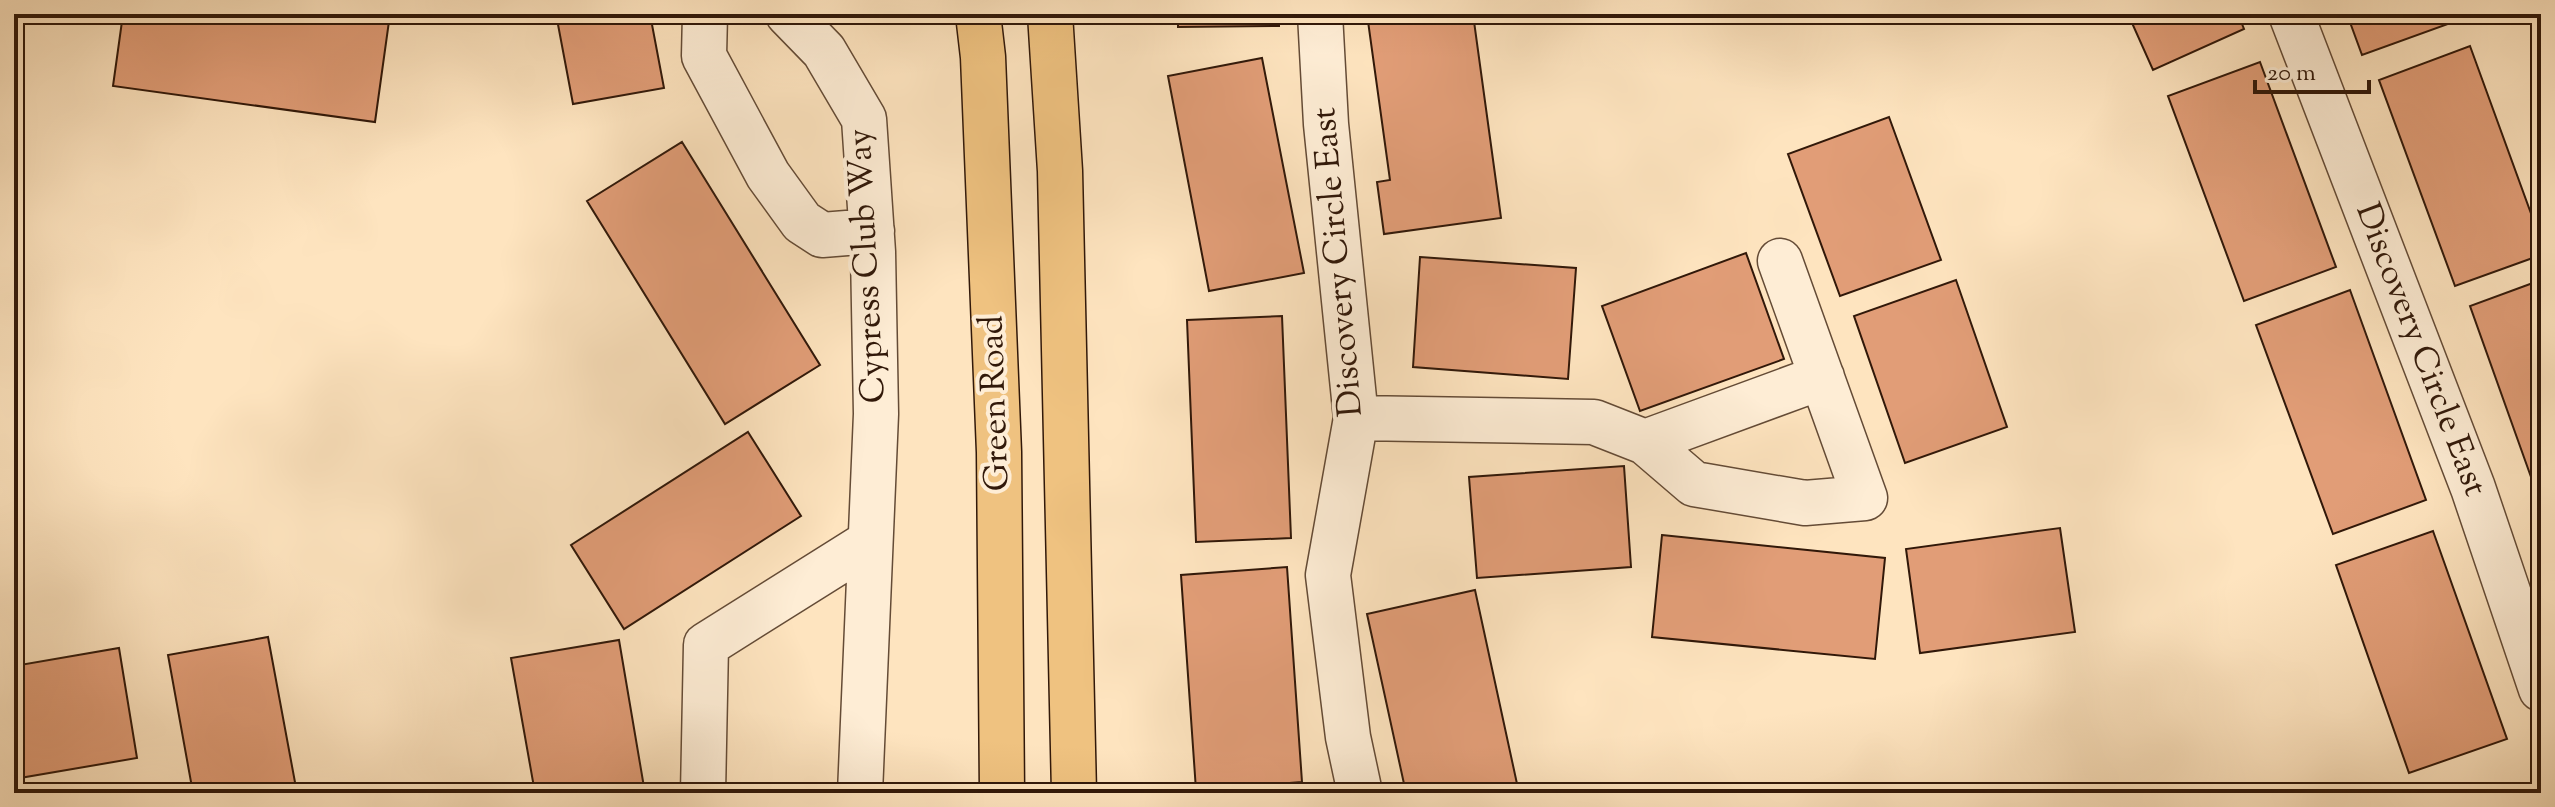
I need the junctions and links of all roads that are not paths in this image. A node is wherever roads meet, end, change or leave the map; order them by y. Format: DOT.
graph roads {
  1 [pos="705,14"];
  2 [pos="788,14"];
  3 [pos="978,14"];
  4 [pos="1050,14"];
  5 [pos="1320,14"];
  6 [pos="2291,14"];
  7 [pos="872,231"];
  8 [pos="1780,261"];
  9 [pos="1822,377"];
  10 [pos="1356,418"];
  11 [pos="1645,442"];
  12 [pos="870,542"];
  13 [pos="2541,689"];
  14 [pos="703,793"];
  15 [pos="860,793"];
  16 [pos="1002,793"];
  17 [pos="1074,793"];
  18 [pos="1360,793"];
  1 -- 7 [label="street"];
  2 -- 7 [label="street, Cypress Club Way"];
  3 -- 16 [label="main road, Green Road"];
  4 -- 17 [label="main road, Green Road"];
  5 -- 10 [label="street, Discovery Circle East"];
  6 -- 13 [label="street, Discovery Circle East"];
  7 -- 12 [label="street, Cypress Club Way"];
  8 -- 9 [label="street"];
  9 -- 11 [label="street"];
  9 -- 11 [label="street"];
  10 -- 11 [label="street"];
  10 -- 18 [label="street, Discovery Circle East"];
  12 -- 14 [label="street"];
  12 -- 15 [label="street, Cypress Club Way"];
}
